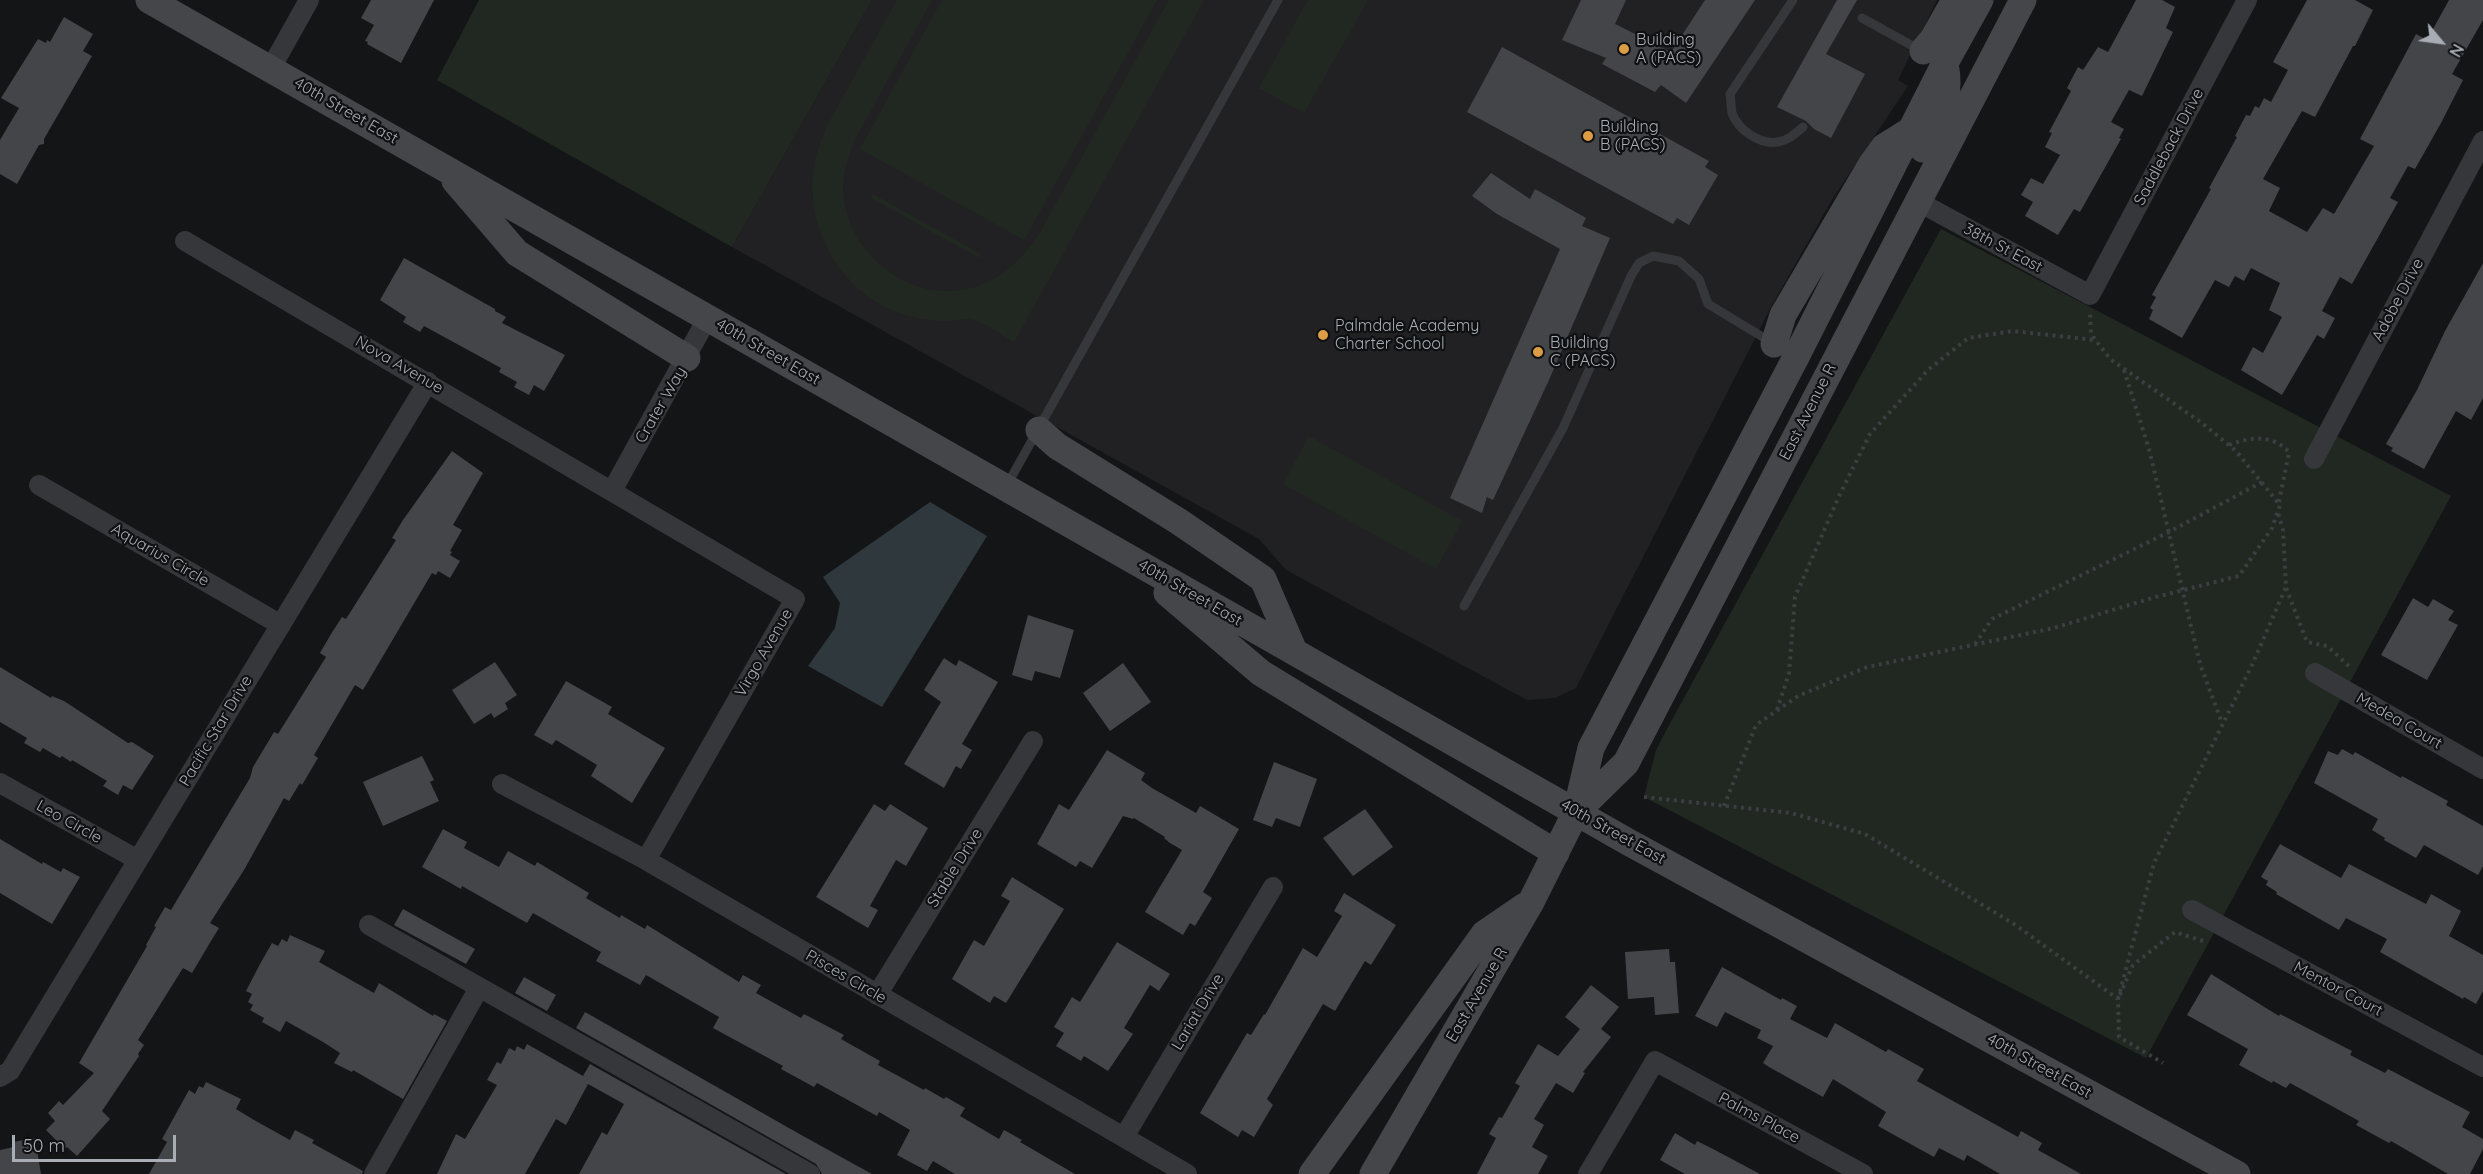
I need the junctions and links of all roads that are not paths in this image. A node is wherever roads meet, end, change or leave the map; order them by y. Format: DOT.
graph roads {
  1 [pos="149,0"];
  2 [pos="309,0"];
  3 [pos="1278,0"];
  4 [pos="1793,0"];
  5 [pos="1955,0"];
  6 [pos="1980,0"];
  7 [pos="2023,0"];
  8 [pos="2247,0"];
  9 [pos="1862,18"];
  10 [pos="1934,57"];
  11 [pos="271,68"];
  12 [pos="1803,127"];
  13 [pos="2483,141"];
  14 [pos="443,166"];
  15 [pos="1917,201"];
  16 [pos="185,241"];
  17 [pos="2090,295"];
  18 [pos="708,317"];
  19 [pos="1785,351"];
  20 [pos="687,358"];
  21 [pos="1825,379"];
  22 [pos="428,382"];
  23 [pos="1039,430"];
  24 [pos="2314,459"];
  25 [pos="39,485"];
  26 [pos="1005,487"];
  27 [pos="612,491"];
  28 [pos="1115,550"];
  29 [pos="1464,606"];
  30 [pos="281,624"];
  31 [pos="1294,651"];
  32 [pos="2315,673"];
  33 [pos="1033,741"];
  34 [pos="2483,769"];
  35 [pos="0,783"];
  36 [pos="502,784"];
  37 [pos="1576,812"];
  38 [pos="1556,854"];
  39 [pos="138,860"];
  40 [pos="646,860"];
  41 [pos="1273,887"];
  42 [pos="1531,902"];
  43 [pos="2192,910"];
  44 [pos="369,925"];
  45 [pos="479,988"];
  46 [pos="877,995"];
  47 [pos="2483,1068"];
  48 [pos="0,1077"];
  49 [pos="1124,1137"];
  50 [pos="374,1174"];
  51 [pos="810,1174"];
  52 [pos="1187,1174"];
  53 [pos="1312,1174"];
  54 [pos="1373,1174"];
  55 [pos="1588,1174"];
  56 [pos="1863,1174"];
  57 [pos="2237,1174"];
  1 -- 11 [label="main road, 40th Street East"];
  2 -- 11 [label="street"];
  3 -- 23 [label="lane"];
  4 -- 12 [label="lane"];
  5 -- 10 [label="main road"];
  6 -- 10 [label="main road"];
  7 -- 15 [label="main road, East Avenue R"];
  8 -- 17 [label="street, Saddleback Drive"];
  9 -- 10 [label="lane"];
  10 -- 19 [label="main road, East Avenue R"];
  10 -- 21 [label="main road"];
  11 -- 14 [label="main road, 40th Street East"];
  13 -- 24 [label="street, Adobe Drive"];
  14 -- 18 [label="main road, 40th Street East"];
  14 -- 20 [label="main road"];
  15 -- 17 [label="street, 38th St East"];
  15 -- 21 [label="main road, East Avenue R"];
  16 -- 22 [label="street, Nova Avenue"];
  18 -- 20 [label="street, Crater Way"];
  18 -- 26 [label="main road, 40th Street East"];
  19 -- 29 [label="lane"];
  19 -- 37 [label="main road, East Avenue R"];
  20 -- 27 [label="street, Crater Way"];
  21 -- 37 [label="main road, East Avenue R"];
  22 -- 27 [label="street, Nova Avenue"];
  22 -- 30 [label="street, Pacific Star Drive"];
  23 -- 26 [label="lane"];
  23 -- 31 [label="main road"];
  25 -- 30 [label="street, Aquarius Circle"];
  26 -- 28 [label="main road, 40th Street East"];
  27 -- 40 [label="street, Virgo Avenue"];
  28 -- 31 [label="main road, 40th Street East"];
  28 -- 38 [label="main road"];
  30 -- 39 [label="street, Pacific Star Drive"];
  31 -- 37 [label="main road, 40th Street East"];
  32 -- 34 [label="street, Medea Court"];
  33 -- 46 [label="street, Stable Drive"];
  35 -- 39 [label="street, Leo Circle"];
  36 -- 40 [label="street, Pisces Circle"];
  37 -- 38 [label="main road, East Avenue R"];
  37 -- 57 [label="main road, 40th Street East"];
  38 -- 42 [label="main road, East Avenue R"];
  39 -- 48 [label="street, Pacific Star Drive"];
  40 -- 46 [label="street, Pisces Circle"];
  41 -- 49 [label="street, Lariat Drive"];
  42 -- 53 [label="main road"];
  42 -- 54 [label="main road, East Avenue R"];
  43 -- 47 [label="street, Mentor Court"];
  44 -- 45 [label="street"];
  45 -- 50 [label="street"];
  45 -- 51 [label="street"];
  46 -- 49 [label="street, Pisces Circle"];
  49 -- 52 [label="street, Pisces Circle"];
  55 -- 56 [label="street, Palms Place"];
}
